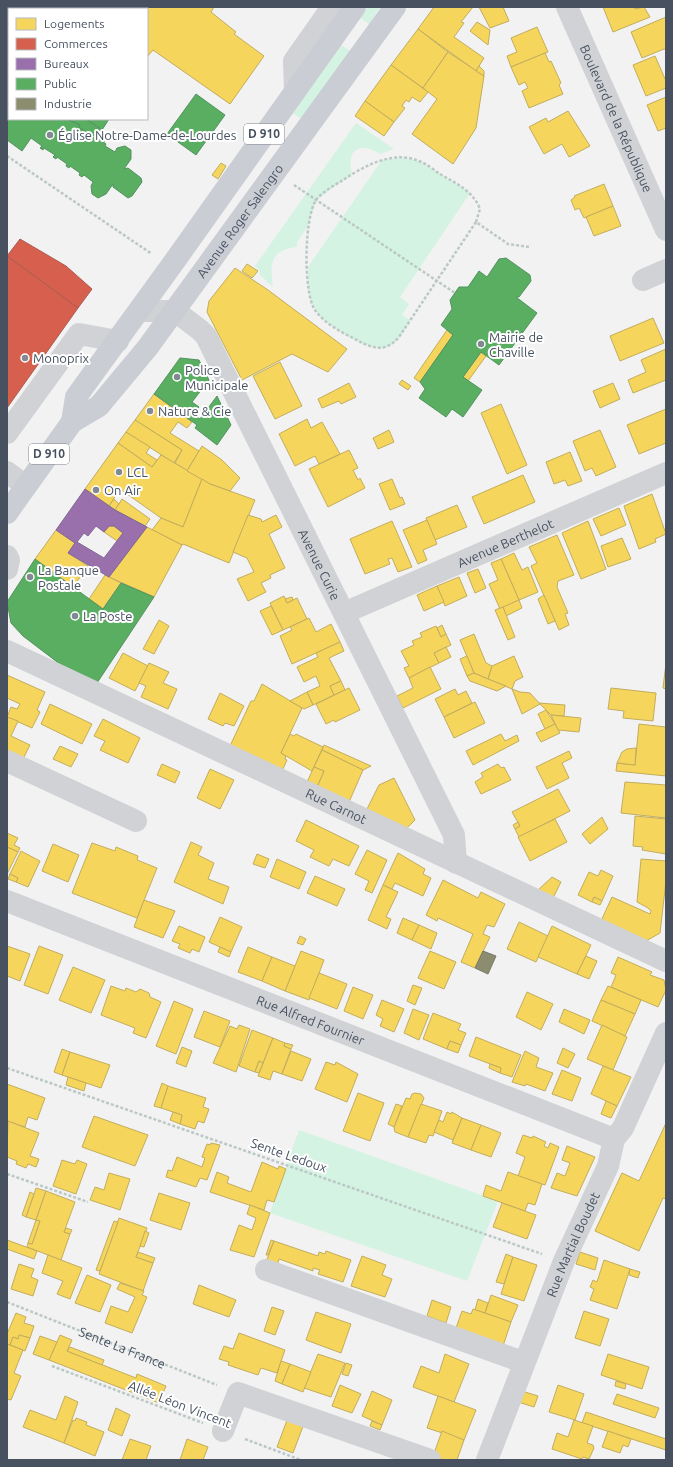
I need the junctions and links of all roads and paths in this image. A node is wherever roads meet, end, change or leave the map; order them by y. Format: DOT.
graph roads {
  1 [pos="332,7"];
  2 [pos="355,7"];
  3 [pos="395,7"];
  4 [pos="567,7"];
  5 [pos="295,91"];
  6 [pos="7,156"];
  7 [pos="275,173"];
  8 [pos="316,200"];
  9 [pos="476,222"];
  10 [pos="666,230"];
  11 [pos="529,248"];
  12 [pos="174,262"];
  13 [pos="666,270"];
  14 [pos="643,280"];
  15 [pos="437,281"];
  16 [pos="455,293"];
  17 [pos="175,311"];
  18 [pos="139,312"];
  19 [pos="118,341"];
  20 [pos="72,422"];
  21 [pos="7,433"];
  22 [pos="7,472"];
  23 [pos="666,473"];
  24 [pos="26,486"];
  25 [pos="7,513"];
  26 [pos="7,556"];
  27 [pos="7,569"];
  28 [pos="344,613"];
  29 [pos="7,651"];
  30 [pos="7,760"];
  31 [pos="136,821"];
  32 [pos="456,863"];
  33 [pos="7,901"];
  34 [pos="666,961"];
  35 [pos="666,1033"];
  36 [pos="7,1068"];
  37 [pos="614,1139"];
  38 [pos="7,1174"];
  39 [pos="88,1202"];
  40 [pos="564,1262"];
  41 [pos="266,1270"];
  42 [pos="7,1302"];
  43 [pos="523,1362"];
  44 [pos="52,1366"];
  45 [pos="238,1393"];
  46 [pos="223,1431"];
  47 [pos="301,1460"];
  48 [pos="430,1460"];
  49 [pos="486,1460"];
  1 -- 5 [label="street"];
  2 -- 5 [label="main road, Avenue Roger Salengro / D 910"];
  3 -- 7 [label="main road, Avenue Roger Salengro / D 910"];
  4 -- 10 [label="street, Boulevard de la République"];
  5 -- 12 [label="main road, Avenue Roger Salengro / D 910"];
  6 -- 12 [label="path"];
  7 -- 8 [label="path"];
  7 -- 17 [label="main road, Avenue Roger Salengro / D 910"];
  8 -- 9 [label="path"];
  8 -- 15 [label="path"];
  8 -- 15 [label="path"];
  9 -- 11 [label="path"];
  9 -- 15 [label="path"];
  12 -- 18 [label="main road, Avenue Roger Salengro / D 910"];
  13 -- 14 [label="street"];
  15 -- 16 [label="path"];
  17 -- 18 [label="street"];
  17 -- 20 [label="main road, Avenue Roger Salengro / D 910"];
  17 -- 28 [label="street, Avenue Curie"];
  18 -- 19 [label="main road, Avenue Roger Salengro / D 910"];
  19 -- 20 [label="main road, Avenue Roger Salengro / D 910"];
  19 -- 21 [label="street"];
  20 -- 24 [label="main road, Avenue Roger Salengro / D 910"];
  22 -- 24 [label="street"];
  23 -- 28 [label="street, Avenue Berthelot"];
  24 -- 25 [label="main road, Avenue Roger Salengro / D 910"];
  26 -- 27 [label="street"];
  28 -- 32 [label="street, Avenue Curie"];
  29 -- 32 [label="street, Rue Carnot"];
  30 -- 31 [label="street"];
  32 -- 34 [label="street, Rue Carnot"];
  33 -- 37 [label="street, Rue Alfred Fournier"];
  35 -- 37 [label="street, Rue Martial Boudet"];
  36 -- 40 [label="path, Sente Ledoux"];
  37 -- 40 [label="street, Rue Martial Boudet"];
  38 -- 39 [label="path"];
  40 -- 43 [label="street, Rue Martial Boudet"];
  41 -- 43 [label="street"];
  42 -- 45 [label="path, Sente La France"];
  43 -- 49 [label="street, Rue Martial Boudet"];
  44 -- 46 [label="path, Allée Léon Vincent"];
  45 -- 46 [label="street"];
  45 -- 48 [label="street"];
  46 -- 47 [label="path, Allée Léon Vincent"];
}
